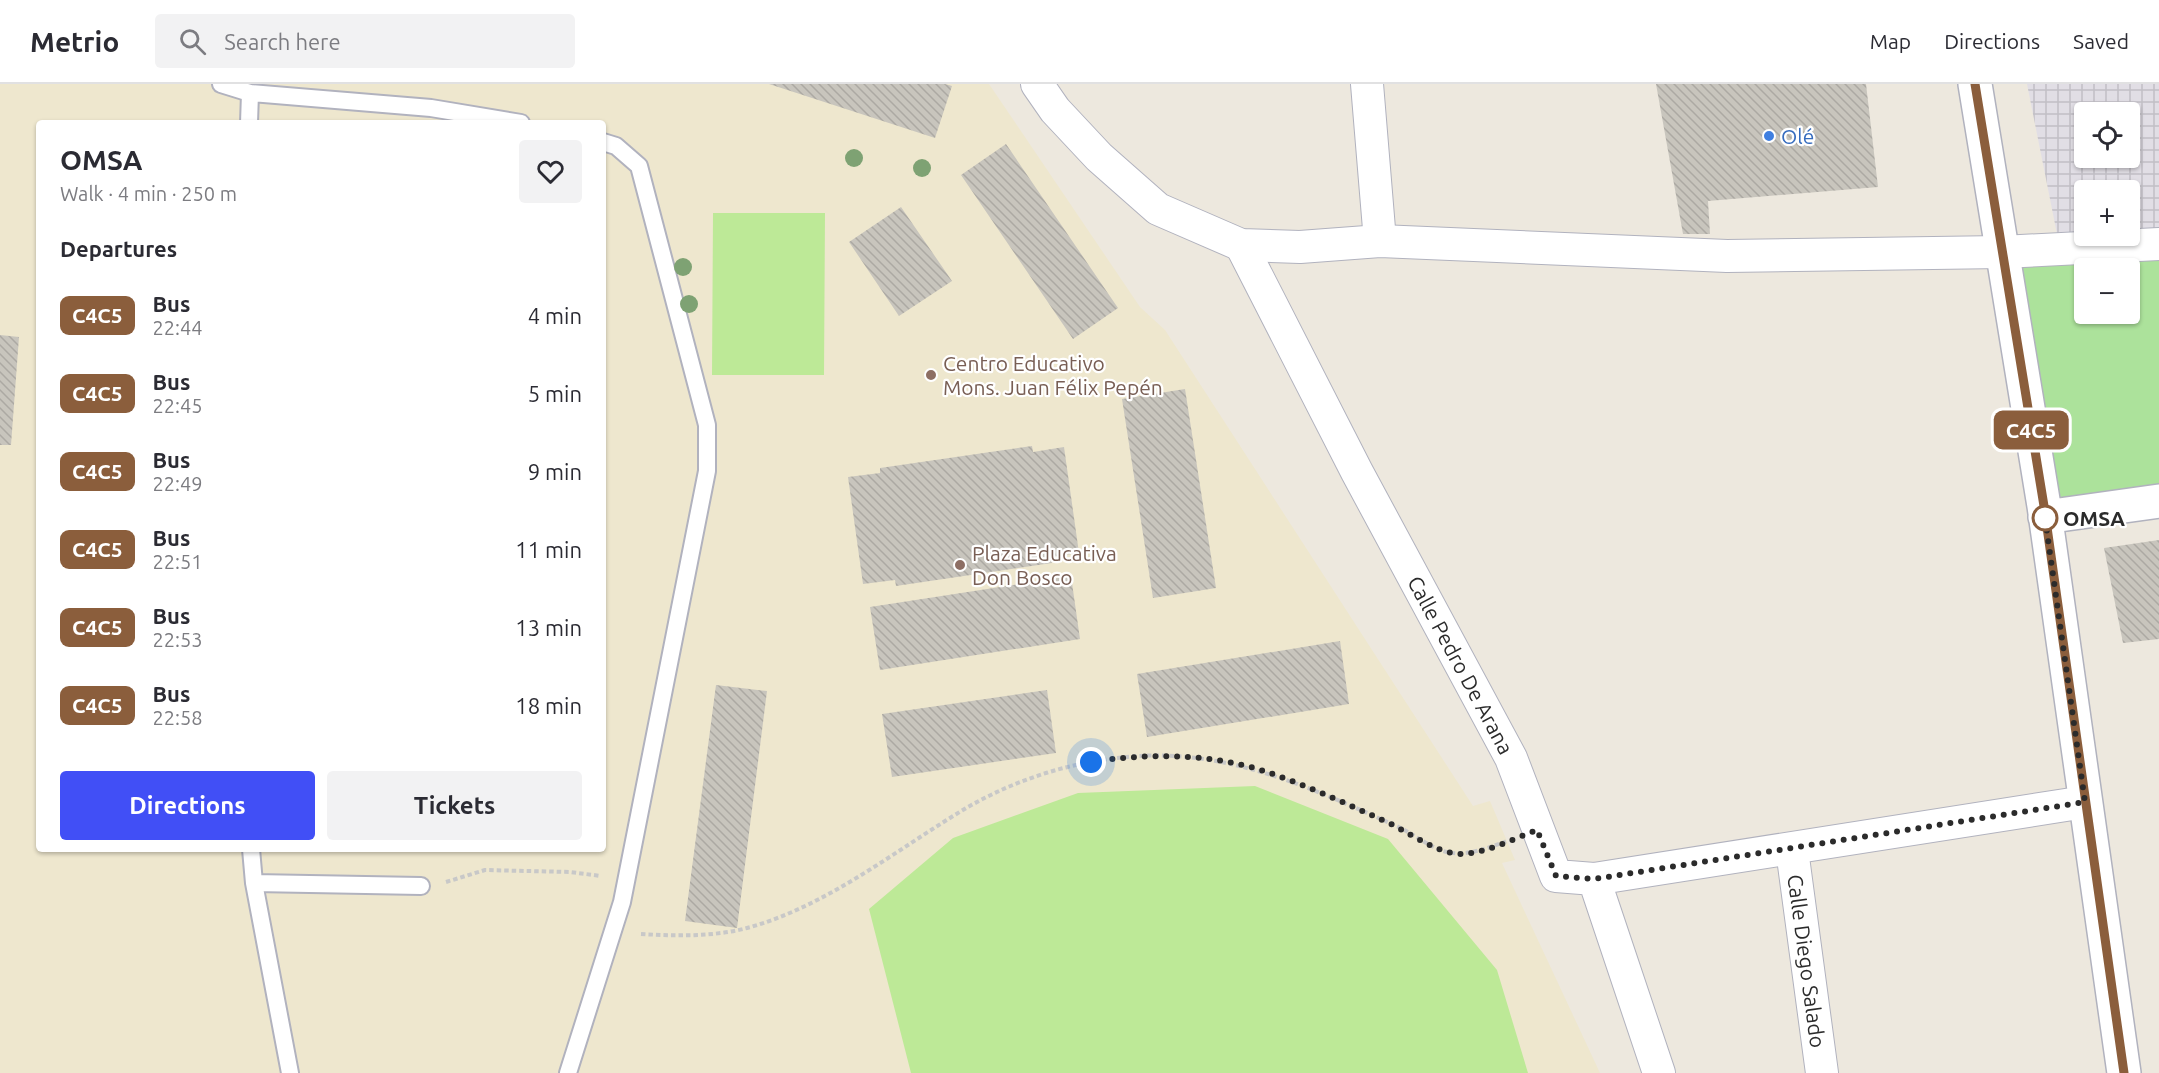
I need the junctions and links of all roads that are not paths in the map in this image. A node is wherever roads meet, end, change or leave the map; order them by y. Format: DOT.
graph roads {
  1 [pos="222,84"];
  2 [pos="1037,84"];
  3 [pos="1366,84"];
  4 [pos="1975,84"];
  5 [pos="250,93"];
  6 [pos="249,120"];
  7 [pos="503,120"];
  8 [pos="606,143"];
  9 [pos="1380,241"];
  10 [pos="2159,244"];
  11 [pos="1241,245"];
  12 [pos="2002,252"];
  13 [pos="2159,501"];
  14 [pos="2045,517"];
  15 [pos="2085,802"];
  16 [pos="1792,850"];
  17 [pos="251,852"];
  18 [pos="1594,879"];
  19 [pos="254,883"];
  20 [pos="421,886"];
  21 [pos="290,1073"];
  22 [pos="568,1073"];
  23 [pos="1659,1073"];
  24 [pos="1822,1073"];
  25 [pos="2124,1073"];
  1 -- 5 [label="lane"];
  2 -- 11 [label="street"];
  3 -- 9 [label="street"];
  4 -- 12 [label="main road"];
  5 -- 6 [label="lane"];
  5 -- 7 [label="lane"];
  8 -- 22 [label="lane"];
  9 -- 11 [label="street"];
  9 -- 12 [label="street"];
  10 -- 12 [label="street"];
  11 -- 18 [label="street, Calle Pedro De Arana"];
  12 -- 14 [label="main road"];
  13 -- 14 [label="main road"];
  14 -- 15 [label="main road"];
  15 -- 16 [label="street"];
  15 -- 25 [label="main road"];
  16 -- 18 [label="street"];
  16 -- 24 [label="street, Calle Diego Salado"];
  17 -- 19 [label="lane"];
  18 -- 23 [label="street"];
  19 -- 20 [label="lane"];
  19 -- 21 [label="lane"];
}
